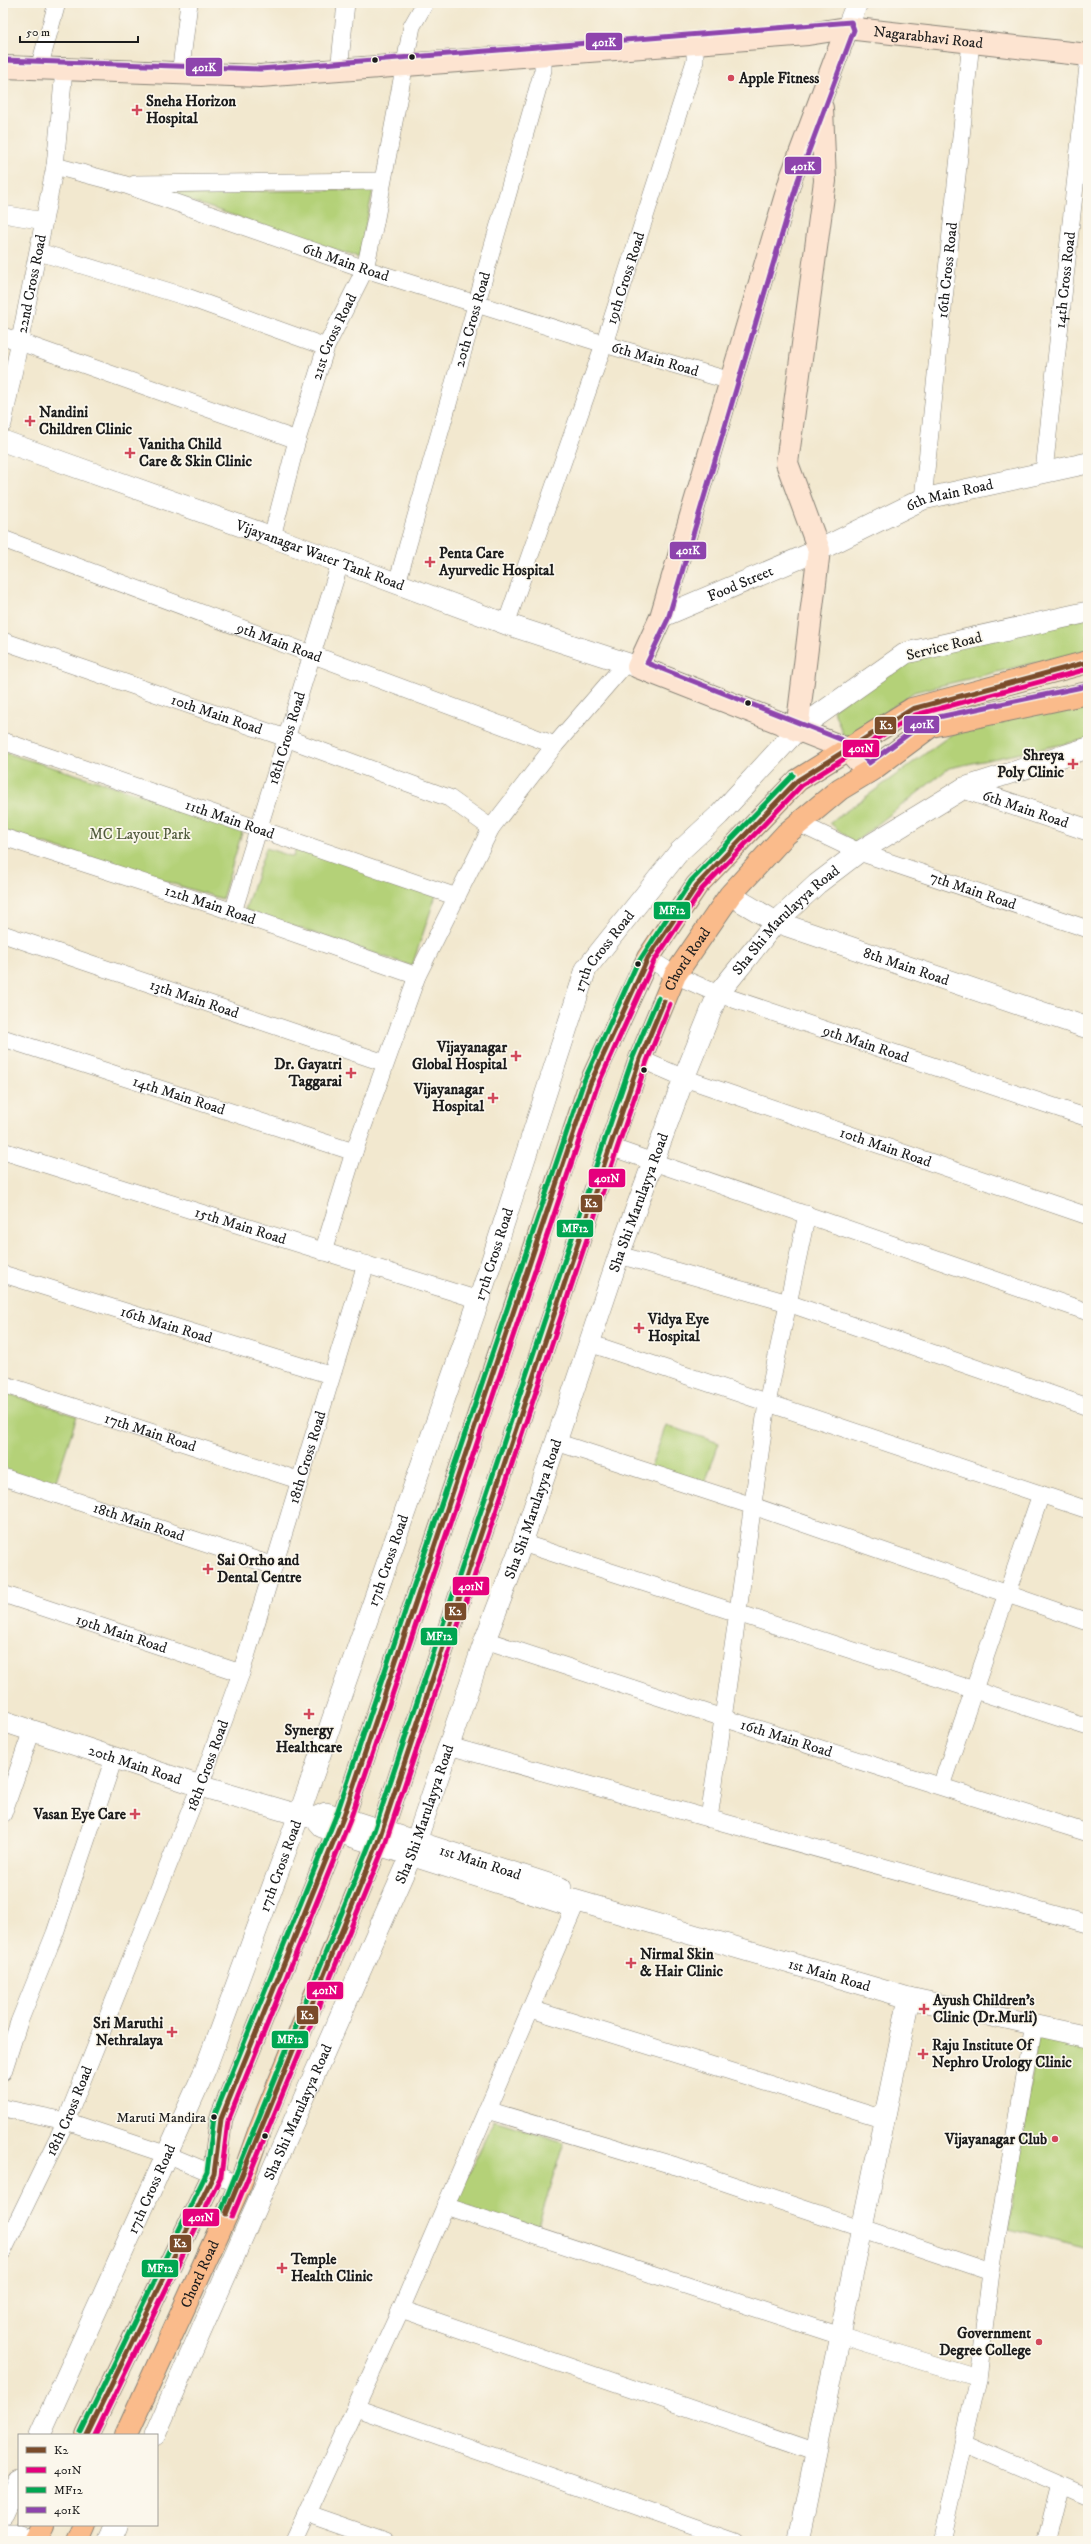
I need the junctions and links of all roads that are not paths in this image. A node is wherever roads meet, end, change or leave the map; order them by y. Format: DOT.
graph roads {
  1 [pos="56,3"];
  2 [pos="189,3"];
  3 [pos="346,3"];
  4 [pos="425,3"];
  5 [pos="857,3"];
  6 [pos="847,28"];
  7 [pos="971,42"];
  8 [pos="695,43"];
  9 [pos="543,55"];
  10 [pos="1088,55"];
  11 [pos="403,66"];
  12 [pos="1088,66"];
  13 [pos="3,67"];
  14 [pos="39,68"];
  15 [pos="64,70"];
  16 [pos="340,71"];
  17 [pos="180,75"];
  18 [pos="821,99"];
  19 [pos="55,166"];
  20 [pos="382,181"];
  21 [pos="123,184"];
  22 [pos="3,214"];
  23 [pos="44,221"];
  24 [pos="39,252"];
  25 [pos="365,269"];
  26 [pos="476,303"];
  27 [pos="3,336"];
  28 [pos="21,342"];
  29 [pos="604,344"];
  30 [pos="326,347"];
  31 [pos="732,381"];
  32 [pos="3,424"];
  33 [pos="297,440"];
  34 [pos="3,441"];
  35 [pos="1088,463"];
  36 [pos="1044,471"];
  37 [pos="923,499"];
  38 [pos="272,537"];
  39 [pos="3,539"];
  40 [pos="820,550"];
  41 [pos="340,563"];
  42 [pos="397,583"];
  43 [pos="1088,612"];
  44 [pos="661,617"];
  45 [pos="506,624"];
  46 [pos="3,641"];
  47 [pos="312,655"];
  48 [pos="1088,662"];
  49 [pos="632,665"];
  50 [pos="1088,693"];
  51 [pos="796,730"];
  52 [pos="286,738"];
  53 [pos="3,741"];
  54 [pos="555,745"];
  55 [pos="1088,748"];
  56 [pos="847,749"];
  57 [pos="868,772"];
  58 [pos="964,788"];
  59 [pos="798,823"];
  60 [pos="259,828"];
  61 [pos="491,828"];
  62 [pos="1088,830"];
  63 [pos="3,837"];
  64 [pos="859,852"];
  65 [pos="730,895"];
  66 [pos="457,896"];
  67 [pos="233,912"];
  68 [pos="776,922"];
  69 [pos="1088,929"];
  70 [pos="3,934"];
  71 [pos="648,958"];
  72 [pos="675,974"];
  73 [pos="417,976"];
  74 [pos="718,994"];
  75 [pos="1088,1028"];
  76 [pos="3,1038"];
  77 [pos="640,1059"];
  78 [pos="385,1064"];
  79 [pos="684,1078"];
  80 [pos="1088,1118"];
  81 [pos="610,1148"];
  82 [pos="3,1151"];
  83 [pos="354,1152"];
  84 [pos="654,1161"];
  85 [pos="807,1214"];
  86 [pos="1088,1216"];
  87 [pos="323,1252"];
  88 [pos="619,1255"];
  89 [pos="366,1264"];
  90 [pos="3,1274"];
  91 [pos="479,1300"];
  92 [pos="788,1303"];
  93 [pos="1088,1312"];
  94 [pos="589,1343"];
  95 [pos="330,1375"];
  96 [pos="3,1384"];
  97 [pos="767,1403"];
  98 [pos="1088,1407"];
  99 [pos="556,1442"];
  100 [pos="3,1476"];
  101 [pos="298,1480"];
  102 [pos="1041,1494"];
  103 [pos="753,1506"];
  104 [pos="1088,1510"];
  105 [pos="522,1543"];
  106 [pos="274,1566"];
  107 [pos="1006,1593"];
  108 [pos="3,1594"];
  109 [pos="738,1614"];
  110 [pos="1088,1622"];
  111 [pos="485,1640"];
  112 [pos="241,1673"];
  113 [pos="973,1690"];
  114 [pos="723,1718"];
  115 [pos="3,1721"];
  116 [pos="1088,1727"];
  117 [pos="32,1730"];
  118 [pos="449,1746"];
  119 [pos="114,1758"];
  120 [pos="200,1786"];
  121 [pos="941,1786"];
  122 [pos="3,1814"];
  123 [pos="306,1817"];
  124 [pos="709,1819"];
  125 [pos="340,1824"];
  126 [pos="1088,1832"];
  127 [pos="380,1838"];
  128 [pos="413,1849"];
  129 [pos="576,1901"];
  130 [pos="1088,1924"];
  131 [pos="910,1998"];
  132 [pos="531,2010"];
  133 [pos="1034,2025"];
  134 [pos="1088,2037"];
  135 [pos="3,2072"];
  136 [pos="3,2108"];
  137 [pos="487,2110"];
  138 [pos="884,2119"];
  139 [pos="66,2121"];
  140 [pos="168,2155"];
  141 [pos="214,2174"];
  142 [pos="240,2185"];
  143 [pos="445,2206"];
  144 [pos="863,2229"];
  145 [pos="3,2251"];
  146 [pos="991,2272"];
  147 [pos="402,2309"];
  148 [pos="840,2336"];
  149 [pos="978,2378"];
  150 [pos="356,2408"];
  151 [pos="40,2434"];
  152 [pos="87,2434"];
  153 [pos="126,2434"];
  154 [pos="155,2434"];
  155 [pos="964,2443"];
  156 [pos="817,2452"];
  157 [pos="18,2482"];
  158 [pos="1060,2485"];
  159 [pos="1088,2497"];
  160 [pos="308,2514"];
  161 [pos="3,2515"];
  162 [pos="42,2526"];
  163 [pos="85,2526"];
  164 [pos="116,2526"];
  165 [pos="3,2536"];
  166 [pos="30,2541"];
  167 [pos="35,2541"];
  168 [pos="78,2541"];
  169 [pos="109,2541"];
  170 [pos="294,2541"];
  171 [pos="386,2541"];
  172 [pos="735,2541"];
  173 [pos="798,2541"];
  174 [pos="941,2541"];
  175 [pos="1046,2541"];
  1 -- 14 [label="street"];
  2 -- 17 [label="street"];
  3 -- 16 [label="street"];
  4 -- 11 [label="street, 21st Cross Road"];
  5 -- 6 [label="street"];
  6 -- 7 [label="main road, Nagarabhavi Road"];
  6 -- 8 [label="main road, Nagarabhavi Road"];
  6 -- 18 [label="main road"];
  7 -- 10 [label="main road, Nagarabhavi Road"];
  7 -- 37 [label="street, 16th Cross Road"];
  8 -- 9 [label="main road, Nagarabhavi Road"];
  8 -- 29 [label="street, 19th Cross Road"];
  9 -- 11 [label="main road, Nagarabhavi Road"];
  9 -- 26 [label="street, 20th Cross Road"];
  11 -- 16 [label="main road, Nagarabhavi Road"];
  11 -- 20 [label="street, 21st Cross Road"];
  12 -- 36 [label="street, 14th Cross Road"];
  13 -- 14 [label="main road, Nagarabhavi Road"];
  14 -- 15 [label="main road, Nagarabhavi Road"];
  15 -- 17 [label="main road, Nagarabhavi Road"];
  15 -- 19 [label="street"];
  16 -- 17 [label="main road, Nagarabhavi Road"];
  18 -- 31 [label="main road"];
  18 -- 40 [label="main road"];
  19 -- 21 [label="street, 6th Main Road"];
  19 -- 23 [label="street, 22nd Cross Road"];
  20 -- 21 [label="street"];
  20 -- 25 [label="street, 21st Cross Road"];
  21 -- 25 [label="street, 6th Main Road"];
  22 -- 23 [label="street"];
  23 -- 24 [label="street, 22nd Cross Road"];
  24 -- 28 [label="street, 22nd Cross Road"];
  24 -- 30 [label="street"];
  25 -- 26 [label="street, 6th Main Road"];
  25 -- 30 [label="street, 21st Cross Road"];
  26 -- 29 [label="street, 6th Main Road"];
  26 -- 42 [label="street, 20th Cross Road"];
  27 -- 28 [label="street"];
  28 -- 32 [label="street, 22nd Cross Road"];
  28 -- 33 [label="street"];
  29 -- 31 [label="street, 6th Main Road"];
  29 -- 45 [label="street, 19th Cross Road"];
  30 -- 33 [label="street, 21st Cross Road"];
  31 -- 44 [label="main road"];
  33 -- 38 [label="street, 21st Cross Road"];
  34 -- 38 [label="street, Vijayanagar Water Tank Road"];
  35 -- 36 [label="street, 6th Main Road"];
  36 -- 37 [label="street, 6th Main Road"];
  37 -- 40 [label="street, 6th Main Road"];
  38 -- 41 [label="street, Vijayanagar Water Tank Road"];
  39 -- 47 [label="street, 9th Main Road"];
  40 -- 44 [label="street, Food Street"];
  40 -- 51 [label="main road"];
  41 -- 42 [label="street, Vijayanagar Water Tank Road"];
  41 -- 47 [label="street, 18th Cross Road"];
  42 -- 45 [label="street, Vijayanagar Water Tank Road"];
  43 -- 51 [label="street, Service Road"];
  44 -- 49 [label="main road"];
  45 -- 49 [label="street, Vijayanagar Water Tank Road"];
  46 -- 52 [label="street, 10th Main Road"];
  47 -- 52 [label="street, 18th Cross Road"];
  47 -- 54 [label="street, 9th Main Road"];
  48 -- 56 [label="main road, Chord Road"];
  49 -- 51 [label="main road"];
  49 -- 54 [label="street"];
  50 -- 57 [label="main road, Chord Road"];
  51 -- 56 [label="main road"];
  51 -- 91 [label="street, 17th Cross Road"];
  52 -- 60 [label="street, 18th Cross Road"];
  52 -- 61 [label="street, 10th Main Road"];
  53 -- 60 [label="street, 11th Main Road"];
  54 -- 61 [label="street"];
  55 -- 58 [label="street, Sha Shi Marulayya Road"];
  56 -- 57 [label="main road"];
  56 -- 71 [label="main road, Chord Road"];
  57 -- 59 [label="main road, Chord Road"];
  58 -- 62 [label="street, 6th Main Road"];
  58 -- 64 [label="street, Sha Shi Marulayya Road"];
  59 -- 64 [label="street, 7th Main Road"];
  59 -- 65 [label="main road, Chord Road"];
  60 -- 66 [label="street, 11th Main Road"];
  60 -- 67 [label="street, 18th Cross Road"];
  61 -- 66 [label="street"];
  63 -- 67 [label="street, 12th Main Road"];
  64 -- 68 [label="street, Sha Shi Marulayya Road"];
  64 -- 69 [label="street, 7th Main Road"];
  65 -- 68 [label="street, 8th Main Road"];
  65 -- 72 [label="main road, Chord Road"];
  66 -- 73 [label="street"];
  67 -- 73 [label="street, 12th Main Road"];
  68 -- 74 [label="street, Sha Shi Marulayya Road"];
  68 -- 75 [label="street, 8th Main Road"];
  70 -- 78 [label="street, 13th Main Road"];
  71 -- 72 [label="street, 9th Main Road"];
  71 -- 125 [label="main road, Chord Road"];
  72 -- 74 [label="street, 9th Main Road"];
  72 -- 77 [label="main road, Chord Road"];
  73 -- 78 [label="street"];
  74 -- 79 [label="street, Sha Shi Marulayya Road"];
  74 -- 80 [label="street, 9th Main Road"];
  76 -- 83 [label="street, 14th Main Road"];
  77 -- 79 [label="street, 10th Main Road"];
  77 -- 81 [label="main road, Chord Road"];
  78 -- 83 [label="street"];
  79 -- 84 [label="street, Sha Shi Marulayya Road"];
  79 -- 86 [label="street, 10th Main Road"];
  81 -- 84 [label="street"];
  81 -- 127 [label="main road, Chord Road"];
  82 -- 87 [label="street, 15th Main Road"];
  83 -- 87 [label="street"];
  84 -- 85 [label="street"];
  84 -- 88 [label="street, Sha Shi Marulayya Road"];
  85 -- 92 [label="street"];
  85 -- 93 [label="street"];
  87 -- 89 [label="street, 15th Main Road"];
  88 -- 92 [label="street"];
  88 -- 94 [label="street, Sha Shi Marulayya Road"];
  89 -- 91 [label="street, 15th Main Road"];
  89 -- 95 [label="street, 18th Cross Road"];
  90 -- 95 [label="street, 16th Main Road"];
  91 -- 123 [label="street, 17th Cross Road"];
  92 -- 97 [label="street"];
  92 -- 98 [label="street"];
  94 -- 97 [label="street"];
  94 -- 99 [label="street, Sha Shi Marulayya Road"];
  95 -- 101 [label="street, 18th Cross Road"];
  96 -- 101 [label="street, 17th Main Road"];
  97 -- 102 [label="street"];
  97 -- 103 [label="street"];
  99 -- 103 [label="street"];
  99 -- 105 [label="street, Sha Shi Marulayya Road"];
  100 -- 106 [label="street, 18th Main Road"];
  101 -- 106 [label="street, 18th Cross Road"];
  102 -- 104 [label="street"];
  102 -- 107 [label="street"];
  103 -- 107 [label="street"];
  103 -- 109 [label="street"];
  105 -- 109 [label="street"];
  105 -- 111 [label="street, Sha Shi Marulayya Road"];
  106 -- 112 [label="street, 18th Cross Road"];
  107 -- 110 [label="street"];
  107 -- 113 [label="street"];
  108 -- 112 [label="street, 19th Main Road"];
  109 -- 113 [label="street"];
  109 -- 114 [label="street"];
  111 -- 114 [label="street, 16th Main Road"];
  111 -- 118 [label="street, Sha Shi Marulayya Road"];
  112 -- 120 [label="street, 18th Cross Road"];
  113 -- 116 [label="street"];
  113 -- 121 [label="street"];
  114 -- 121 [label="street, 16th Main Road"];
  114 -- 124 [label="street"];
  115 -- 117 [label="street, 20th Main Road"];
  117 -- 119 [label="street, 20th Main Road"];
  117 -- 122 [label="street"];
  118 -- 124 [label="street"];
  118 -- 128 [label="street, Sha Shi Marulayya Road"];
  119 -- 120 [label="street, 20th Main Road"];
  119 -- 135 [label="street"];
  120 -- 123 [label="street, 20th Main Road"];
  120 -- 139 [label="street, 18th Cross Road"];
  121 -- 126 [label="street, 16th Main Road"];
  123 -- 125 [label="street, 20th Main Road"];
  123 -- 140 [label="street, 17th Cross Road"];
  124 -- 130 [label="street"];
  125 -- 127 [label="street, 20th Main Road"];
  125 -- 141 [label="main road, Chord Road"];
  127 -- 128 [label="street, 1st Main Road"];
  127 -- 142 [label="main road, Chord Road"];
  128 -- 129 [label="street, 1st Main Road"];
  128 -- 154 [label="street, Sha Shi Marulayya Road"];
  129 -- 131 [label="street, 1st Main Road"];
  129 -- 132 [label="street"];
  131 -- 133 [label="street, 1st Main Road"];
  131 -- 138 [label="street"];
  132 -- 137 [label="street"];
  132 -- 138 [label="street"];
  133 -- 134 [label="street, 1st Main Road"];
  133 -- 146 [label="street"];
  136 -- 139 [label="street"];
  137 -- 143 [label="street"];
  137 -- 144 [label="street"];
  138 -- 144 [label="street"];
  139 -- 140 [label="street"];
  139 -- 145 [label="street, 18th Cross Road"];
  140 -- 141 [label="street"];
  140 -- 151 [label="street, 17th Cross Road"];
  141 -- 142 [label="street"];
  141 -- 152 [label="main road, Chord Road"];
  142 -- 153 [label="main road, Chord Road"];
  143 -- 147 [label="street"];
  143 -- 148 [label="street"];
  144 -- 146 [label="street"];
  144 -- 148 [label="street"];
  146 -- 149 [label="street"];
  147 -- 150 [label="street"];
  147 -- 156 [label="street"];
  148 -- 149 [label="street"];
  148 -- 156 [label="street"];
  149 -- 155 [label="street"];
  150 -- 160 [label="street"];
  150 -- 172 [label="street"];
  155 -- 158 [label="street"];
  155 -- 174 [label="street"];
  156 -- 173 [label="street"];
  157 -- 161 [label="street"];
  158 -- 159 [label="street"];
  158 -- 175 [label="street"];
  160 -- 170 [label="street"];
  160 -- 171 [label="street"];
  162 -- 167 [label="main road"];
  163 -- 168 [label="main road"];
  164 -- 169 [label="street"];
  165 -- 166 [label="street"];
}
